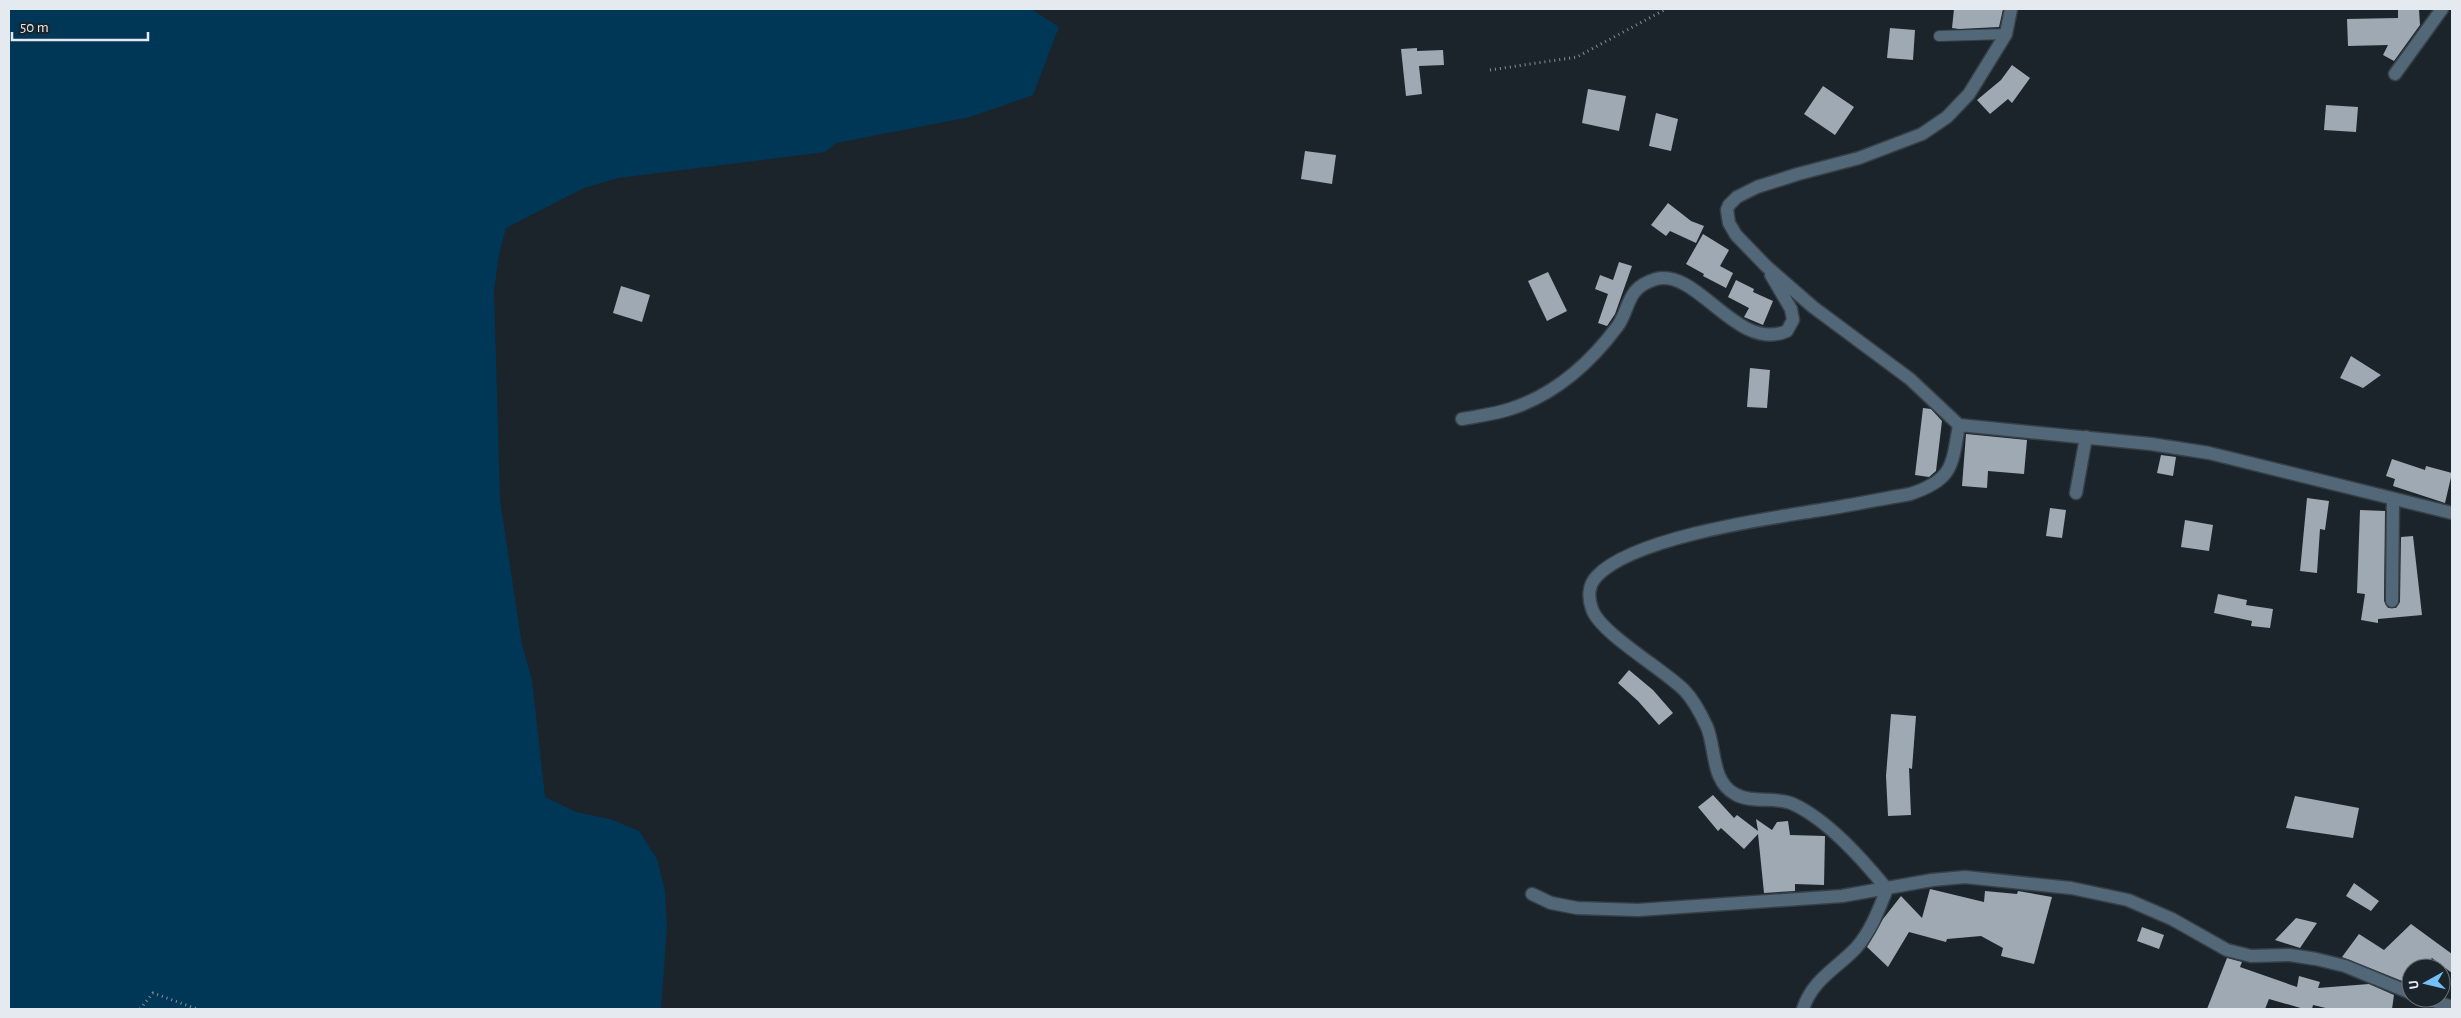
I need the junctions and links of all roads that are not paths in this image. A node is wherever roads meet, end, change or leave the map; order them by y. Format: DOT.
graph roads {
  1 [pos="2011,9"];
  2 [pos="2442,9"];
  3 [pos="2006,34"];
  4 [pos="1939,36"];
  5 [pos="2395,74"];
  6 [pos="1766,266"];
  7 [pos="1462,419"];
  8 [pos="1959,425"];
  9 [pos="2086,437"];
  10 [pos="2076,493"];
  11 [pos="2393,499"];
  12 [pos="2452,513"];
  13 [pos="2392,601"];
  14 [pos="1888,889"];
  15 [pos="1532,894"];
  16 [pos="2401,990"];
  17 [pos="1803,1009"];
  1 -- 3 [label="street"];
  2 -- 5 [label="street"];
  3 -- 4 [label="lane"];
  3 -- 6 [label="street"];
  6 -- 7 [label="street"];
  6 -- 8 [label="street"];
  8 -- 9 [label="street"];
  8 -- 14 [label="street"];
  9 -- 10 [label="street"];
  9 -- 11 [label="street"];
  11 -- 12 [label="street"];
  11 -- 13 [label="street"];
  14 -- 15 [label="street"];
  14 -- 16 [label="street"];
  14 -- 17 [label="street"];
}
